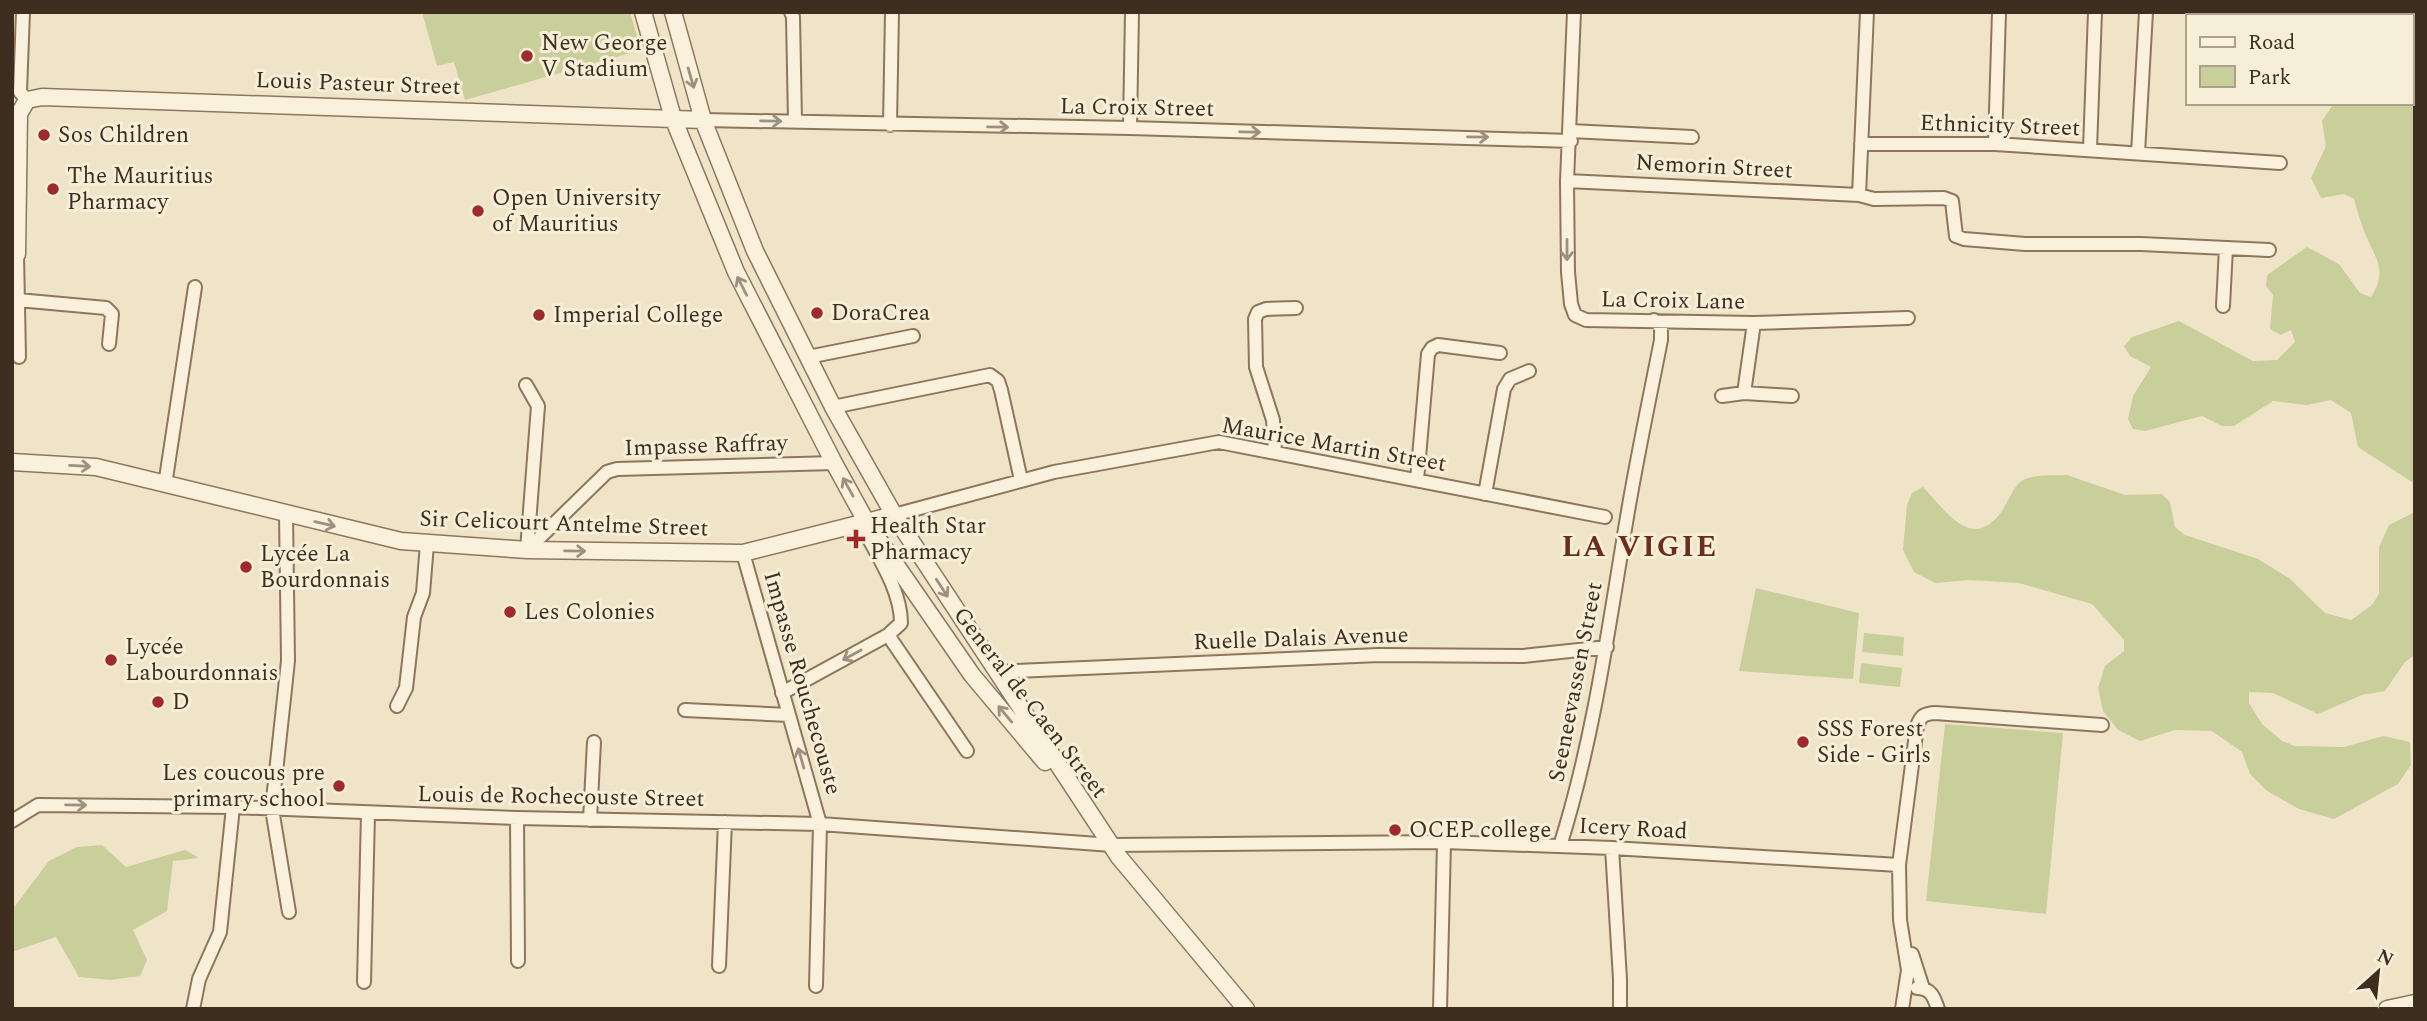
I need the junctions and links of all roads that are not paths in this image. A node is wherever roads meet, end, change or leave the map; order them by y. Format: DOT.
graph roads {
  1 [pos="23,12"];
  2 [pos="643,12"];
  3 [pos="673,12"];
  4 [pos="791,12"];
  5 [pos="892,12"];
  6 [pos="1132,12"];
  7 [pos="1574,12"];
  8 [pos="1867,12"];
  9 [pos="1999,12"];
  10 [pos="2095,12"];
  11 [pos="2146,12"];
  12 [pos="34,99"];
  13 [pos="673,118"];
  14 [pos="703,120"];
  15 [pos="795,121"];
  16 [pos="890,125"];
  17 [pos="1130,128"];
  18 [pos="1570,136"];
  19 [pos="1692,137"];
  20 [pos="1861,144"];
  21 [pos="1995,144"];
  22 [pos="2090,149"];
  23 [pos="2138,153"];
  24 [pos="2280,163"];
  25 [pos="1567,181"];
  26 [pos="1859,195"];
  27 [pos="2226,248"];
  28 [pos="2269,250"];
  29 [pos="15,254"];
  30 [pos="195,287"];
  31 [pos="18,300"];
  32 [pos="2224,306"];
  33 [pos="1296,308"];
  34 [pos="1908,318"];
  35 [pos="1654,320"];
  36 [pos="1754,323"];
  37 [pos="913,336"];
  38 [pos="110,344"];
  39 [pos="1500,353"];
  40 [pos="19,357"];
  41 [pos="808,357"];
  42 [pos="1530,371"];
  43 [pos="526,385"];
  44 [pos="1744,393"];
  45 [pos="1722,396"];
  46 [pos="1792,396"];
  47 [pos="833,407"];
  48 [pos="1275,452"];
  49 [pos="12,462"];
  50 [pos="834,463"];
  51 [pos="1021,480"];
  52 [pos="1417,480"];
  53 [pos="165,485"];
  54 [pos="1485,494"];
  55 [pos="286,514"];
  56 [pos="894,515"];
  57 [pos="1605,517"];
  58 [pos="864,523"];
  59 [pos="427,544"];
  60 [pos="527,550"];
  61 [pos="743,553"];
  62 [pos="888,635"];
  63 [pos="1607,647"];
  64 [pos="996,672"];
  65 [pos="782,694"];
  66 [pos="397,706"];
  67 [pos="685,710"];
  68 [pos="789,715"];
  69 [pos="2102,725"];
  70 [pos="594,742"];
  71 [pos="967,751"];
  72 [pos="233,807"];
  73 [pos="272,809"];
  74 [pos="368,813"];
  75 [pos="517,818"];
  76 [pos="590,820"];
  77 [pos="12,821"];
  78 [pos="725,822"];
  79 [pos="1096,823"];
  80 [pos="820,824"];
  81 [pos="1444,842"];
  82 [pos="1112,845"];
  83 [pos="1559,846"];
  84 [pos="1612,848"];
  85 [pos="1899,865"];
  86 [pos="289,912"];
  87 [pos="1905,938"];
  88 [pos="519,961"];
  89 [pos="719,966"];
  90 [pos="364,982"];
  91 [pos="816,986"];
  92 [pos="1923,988"];
  93 [pos="1905,995"];
  94 [pos="2415,1003"];
  95 [pos="1937,1008"];
  96 [pos="193,1009"];
  97 [pos="1246,1009"];
  98 [pos="1440,1009"];
  99 [pos="1620,1009"];
  100 [pos="1902,1009"];
  101 [pos="2387,1009"];
  1 -- 12 [label="street"];
  2 -- 13 [label="street, General de Caen Street"];
  3 -- 14 [label="street, General de Caen Street, one-way"];
  4 -- 15 [label="street"];
  5 -- 16 [label="street"];
  6 -- 17 [label="street"];
  7 -- 18 [label="street, La Croix Lane"];
  8 -- 20 [label="street"];
  9 -- 21 [label="street"];
  10 -- 22 [label="street"];
  11 -- 23 [label="street"];
  12 -- 13 [label="street, Louis Pasteur Street"];
  12 -- 29 [label="street"];
  13 -- 14 [label="street, Louis Pasteur Street"];
  50 -- 13 [label="street, General de Caen Street, one-way"];
  14 -- 15 [label="street, La Croix Street, one-way"];
  14 -- 41 [label="street, General de Caen Street"];
  15 -- 16 [label="street, La Croix Street"];
  16 -- 17 [label="street, La Croix Street, one-way"];
  17 -- 18 [label="street, La Croix Street, one-way"];
  18 -- 19 [label="street, La Croix Street"];
  18 -- 25 [label="street, La Croix Lane"];
  20 -- 21 [label="street, Ethnicity Street"];
  20 -- 26 [label="street"];
  21 -- 22 [label="street, Ethnicity Street"];
  22 -- 23 [label="street, Ethnicity Street"];
  23 -- 24 [label="street, Ethnicity Street"];
  25 -- 26 [label="street, Nemorin Street"];
  25 -- 35 [label="street, La Croix Lane, one-way"];
  26 -- 27 [label="street, Nemorin Street"];
  27 -- 28 [label="street"];
  27 -- 32 [label="street"];
  29 -- 31 [label="street"];
  30 -- 53 [label="street"];
  31 -- 38 [label="street"];
  31 -- 40 [label="street"];
  33 -- 48 [label="street"];
  34 -- 36 [label="street, La Croix Lane"];
  35 -- 36 [label="street, La Croix Lane"];
  35 -- 63 [label="street, Seeneevassen Street"];
  36 -- 44 [label="street"];
  37 -- 41 [label="street"];
  39 -- 52 [label="street"];
  41 -- 47 [label="street, General de Caen Street"];
  42 -- 54 [label="street"];
  43 -- 60 [label="street"];
  44 -- 45 [label="street"];
  44 -- 46 [label="street"];
  47 -- 51 [label="street"];
  47 -- 56 [label="street, General de Caen Street"];
  48 -- 51 [label="street, Maurice Martin Street"];
  48 -- 52 [label="street, Maurice Martin Street"];
  49 -- 53 [label="street, Sir Celicourt Antelme Street, one-way"];
  58 -- 50 [label="street, General de Caen Street, one-way"];
  50 -- 60 [label="street, Impasse Raffray"];
  51 -- 56 [label="street, Maurice Martin Street"];
  52 -- 54 [label="street, Maurice Martin Street"];
  53 -- 55 [label="street, Sir Celicourt Antelme Street"];
  54 -- 57 [label="street, Maurice Martin Street"];
  55 -- 59 [label="street, Sir Celicourt Antelme Street, one-way"];
  55 -- 73 [label="street"];
  56 -- 58 [label="street, Sir Celicourt Antelme Street"];
  56 -- 64 [label="street, General de Caen Street, one-way"];
  58 -- 61 [label="street, Sir Celicourt Antelme Street"];
  58 -- 62 [label="street"];
  79 -- 58 [label="street, General de Caen Street, one-way"];
  59 -- 60 [label="street, Sir Celicourt Antelme Street"];
  59 -- 66 [label="street"];
  60 -- 61 [label="street, Sir Celicourt Antelme Street, one-way"];
  61 -- 65 [label="street, Impasse Rouchecouste"];
  62 -- 65 [label="street, one-way"];
  62 -- 71 [label="street"];
  63 -- 64 [label="street, Ruelle Dalais Avenue"];
  63 -- 83 [label="street, Seeneevassen Street"];
  64 -- 79 [label="street, General de Caen Street"];
  65 -- 68 [label="street, Impasse Rouchecouste"];
  67 -- 68 [label="street"];
  80 -- 68 [label="street, Impasse Rouchecouste, one-way"];
  69 -- 85 [label="street"];
  70 -- 76 [label="street"];
  72 -- 73 [label="street, Louis de Rochecouste Street"];
  77 -- 72 [label="street, Louis de Rochecouste Street, one-way"];
  72 -- 96 [label="street"];
  73 -- 74 [label="street, Louis de Rochecouste Street"];
  73 -- 86 [label="street"];
  74 -- 75 [label="street, Louis de Rochecouste Street"];
  74 -- 90 [label="street"];
  75 -- 76 [label="street, Louis de Rochecouste Street"];
  75 -- 88 [label="street"];
  76 -- 78 [label="street, Louis de Rochecouste Street"];
  78 -- 80 [label="street, Louis de Rochecouste Street"];
  78 -- 89 [label="street"];
  79 -- 82 [label="street"];
  80 -- 82 [label="street, Louis de Rochecouste Street"];
  80 -- 91 [label="street, Impasse Rouchecouste"];
  81 -- 82 [label="street, Icery Road"];
  81 -- 83 [label="street, Icery Road"];
  81 -- 98 [label="street"];
  82 -- 97 [label="street"];
  83 -- 84 [label="street, Icery Road"];
  84 -- 85 [label="street, Icery Road"];
  84 -- 99 [label="street"];
  85 -- 87 [label="street"];
  87 -- 92 [label="street"];
  87 -- 93 [label="street"];
  92 -- 93 [label="street"];
  92 -- 95 [label="street"];
  93 -- 100 [label="street"];
  94 -- 101 [label="street"];
}
